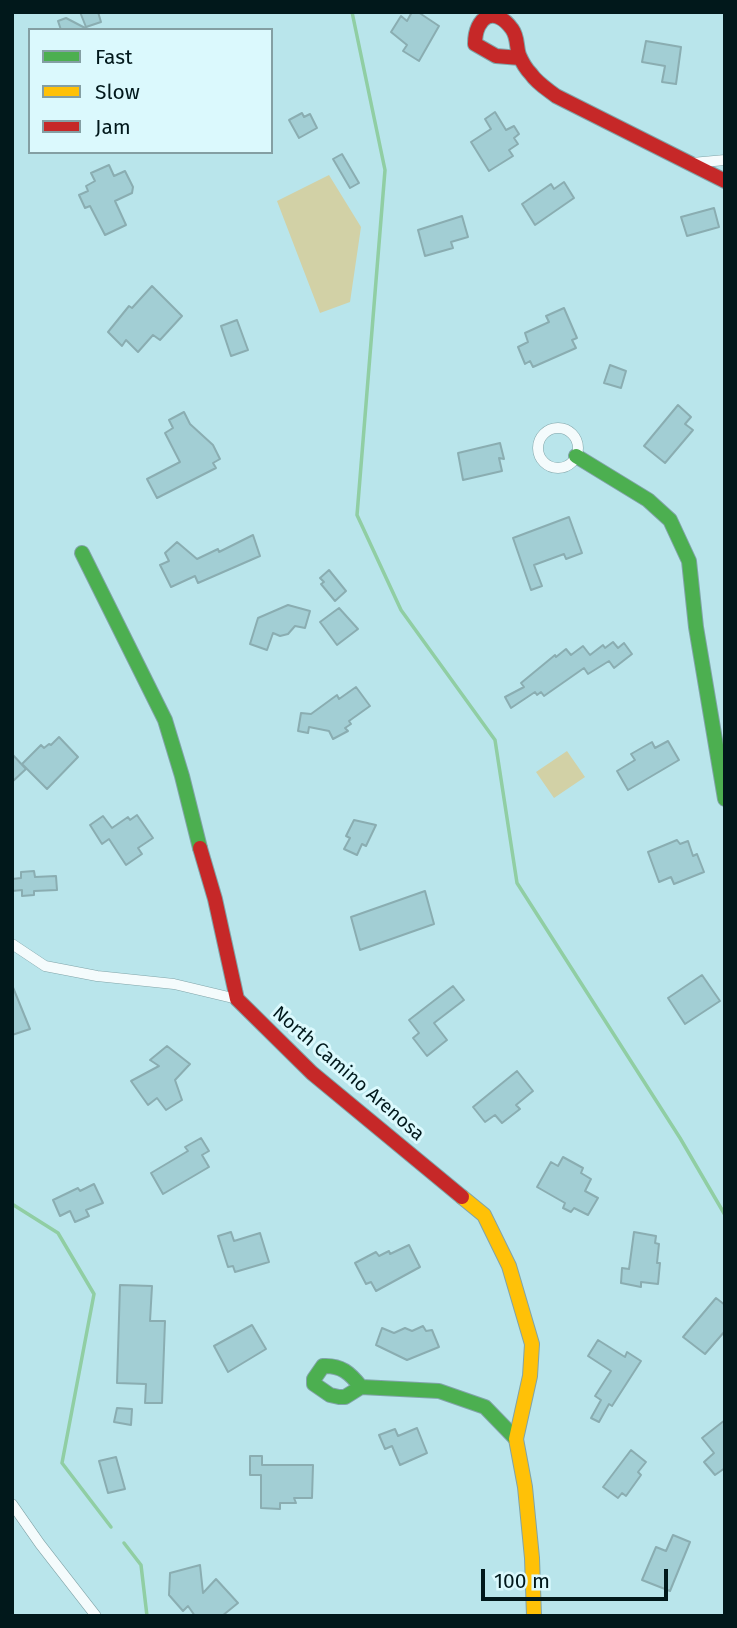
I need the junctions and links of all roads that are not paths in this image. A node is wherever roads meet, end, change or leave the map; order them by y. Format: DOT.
graph roads {
  1 [pos="520,58"];
  2 [pos="725,160"];
  3 [pos="692,163"];
  4 [pos="725,181"];
  5 [pos="576,456"];
  6 [pos="82,553"];
  7 [pos="725,799"];
  8 [pos="12,944"];
  9 [pos="237,999"];
  10 [pos="361,1387"];
  11 [pos="516,1439"];
  12 [pos="12,1504"];
  13 [pos="96,1616"];
  14 [pos="534,1616"];
  1 -- 3 [label="street"];
  2 -- 3 [label="street"];
  3 -- 4 [label="street"];
  5 -- 5 [label="street"];
  5 -- 7 [label="street"];
  6 -- 9 [label="street"];
  8 -- 9 [label="street"];
  9 -- 11 [label="street, North Camino Arenosa"];
  10 -- 11 [label="street"];
  11 -- 14 [label="street, North Camino Arenosa"];
  12 -- 13 [label="street"];
}
